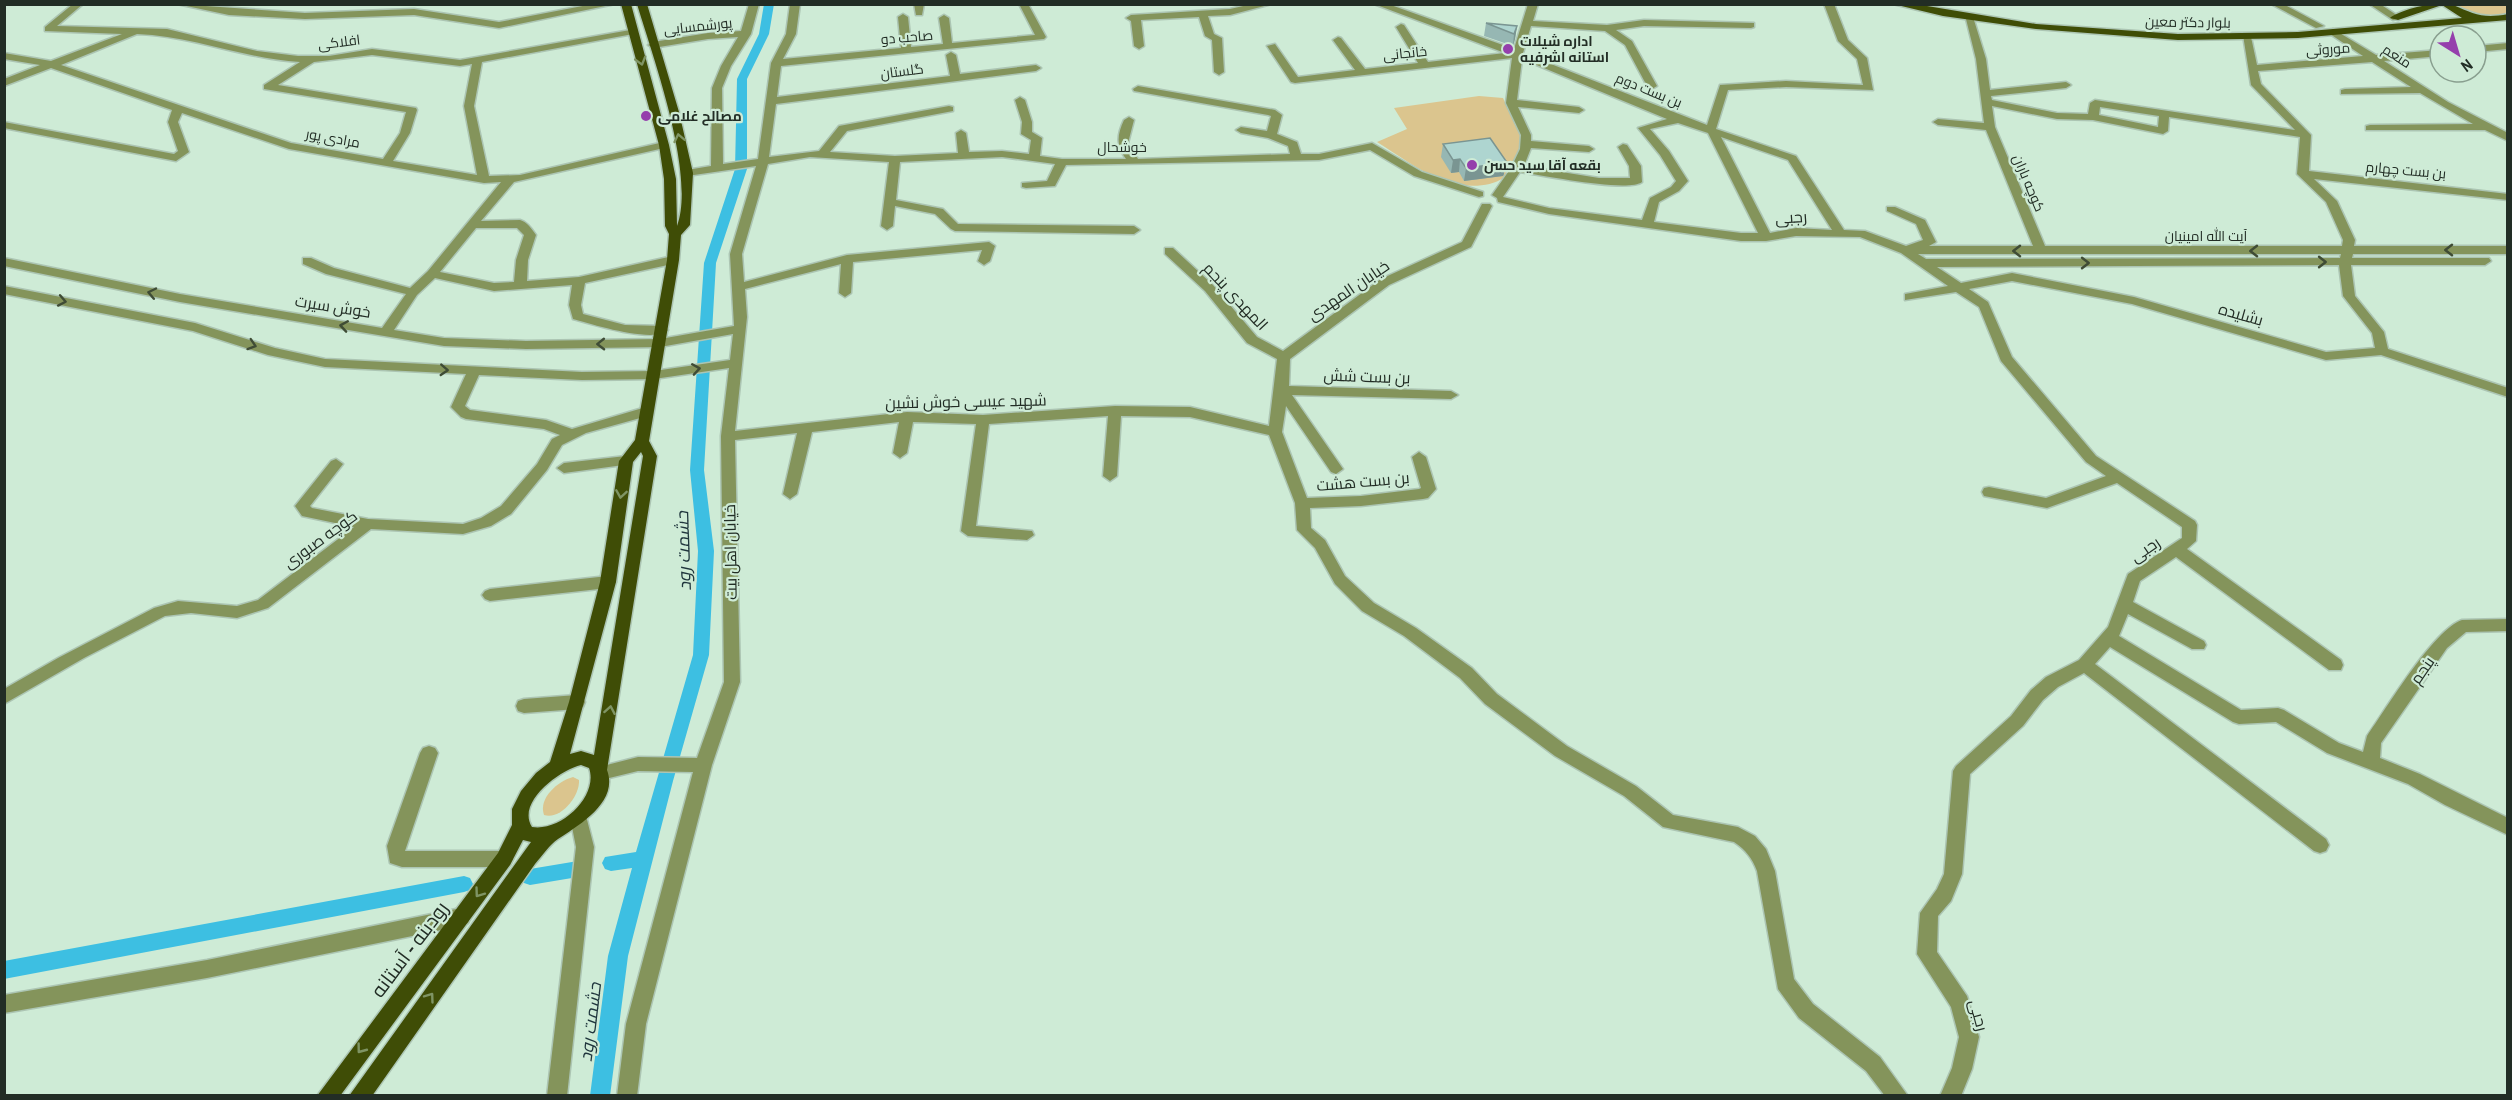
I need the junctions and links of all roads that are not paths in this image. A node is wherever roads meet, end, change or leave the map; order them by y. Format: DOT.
graph roads {
  1 [pos="79,4"];
  2 [pos="181,4"];
  3 [pos="611,4"];
  4 [pos="626,4"];
  5 [pos="642,4"];
  6 [pos="754,4"];
  7 [pos="802,4"];
  8 [pos="1023,4"];
  9 [pos="1378,4"];
  10 [pos="1533,4"];
  11 [pos="1829,4"];
  12 [pos="1897,4"];
  13 [pos="1932,4"];
  14 [pos="2275,4"];
  15 [pos="2373,4"];
  16 [pos="2438,4"];
  17 [pos="2446,4"];
  18 [pos="795,5"];
  19 [pos="1264,5"];
  20 [pos="1179,10"];
  21 [pos="1202,13"];
  22 [pos="903,17"];
  23 [pos="1968,17"];
  24 [pos="2508,17"];
  25 [pos="944,18"];
  26 [pos="2396,18"];
  27 [pos="2480,19"];
  28 [pos="2491,19"];
  29 [pos="1526,23"];
  30 [pos="1751,25"];
  31 [pos="2319,26"];
  32 [pos="1401,27"];
  33 [pos="2508,27"];
  34 [pos="1606,28"];
  35 [pos="140,30"];
  36 [pos="633,32"];
  37 [pos="2333,32"];
  38 [pos="746,34"];
  39 [pos="2246,37"];
  40 [pos="1338,40"];
  41 [pos="653,45"];
  42 [pos="1139,45"];
  43 [pos="1272,46"];
  44 [pos="2508,46"];
  45 [pos="2488,48"];
  46 [pos="906,50"];
  47 [pos="950,51"];
  48 [pos="1518,54"];
  49 [pos="2428,54"];
  50 [pos="4,56"];
  51 [pos="312,59"];
  52 [pos="2374,59"];
  53 [pos="477,62"];
  54 [pos="776,63"];
  55 [pos="49,64"];
  56 [pos="1424,64"];
  57 [pos="1036,68"];
  58 [pos="2254,68"];
  59 [pos="1362,71"];
  60 [pos="1219,72"];
  61 [pos="956,78"];
  62 [pos="4,83"];
  63 [pos="2066,85"];
  64 [pos="1652,86"];
  65 [pos="1138,89"];
  66 [pos="2422,90"];
  67 [pos="2345,92"];
  68 [pos="1988,98"];
  69 [pos="1020,99"];
  70 [pos="771,101"];
  71 [pos="1511,103"];
  72 [pos="178,108"];
  73 [pos="949,109"];
  74 [pos="1578,110"];
  75 [pos="2164,115"];
  76 [pos="2093,117"];
  77 [pos="1679,119"];
  78 [pos="1130,120"];
  79 [pos="1938,123"];
  80 [pos="4,125"];
  81 [pos="2508,126"];
  82 [pos="1990,127"];
  83 [pos="2487,127"];
  84 [pos="2370,128"];
  85 [pos="1711,129"];
  86 [pos="1241,130"];
  87 [pos="962,133"];
  88 [pos="1271,135"];
  89 [pos="2306,135"];
  90 [pos="2508,138"];
  91 [pos="1526,144"];
  92 [pos="664,145"];
  93 [pos="1623,147"];
  94 [pos="1589,149"];
  95 [pos="964,154"];
  96 [pos="822,155"];
  97 [pos="1034,157"];
  98 [pos="1296,157"];
  99 [pos="895,159"];
  100 [pos="759,162"];
  101 [pos="1062,162"];
  102 [pos="1135,162"];
  103 [pos="386,163"];
  104 [pos="719,167"];
  105 [pos="1517,168"];
  106 [pos="687,173"];
  107 [pos="2303,174"];
  108 [pos="510,178"];
  109 [pos="484,180"];
  110 [pos="1026,185"];
  111 [pos="1479,194"];
  112 [pos="1500,197"];
  113 [pos="2508,197"];
  114 [pos="890,202"];
  115 [pos="1486,206"];
  116 [pos="1891,209"];
  117 [pos="1647,224"];
  118 [pos="473,225"];
  119 [pos="886,226"];
  120 [pos="1134,230"];
  121 [pos="675,234"];
  122 [pos="1841,234"];
  123 [pos="1766,237"];
  124 [pos="956,249"];
  125 [pos="1169,250"];
  126 [pos="1905,250"];
  127 [pos="2041,250"];
  128 [pos="2508,250"];
  129 [pos="2346,257"];
  130 [pos="847,259"];
  131 [pos="673,260"];
  132 [pos="2508,260"];
  133 [pos="307,261"];
  134 [pos="984,261"];
  135 [pos="4,262"];
  136 [pos="1922,263"];
  137 [pos="952,265"];
  138 [pos="432,274"];
  139 [pos="579,281"];
  140 [pos="520,286"];
  141 [pos="739,287"];
  142 [pos="1963,289"];
  143 [pos="4,290"];
  144 [pos="412,292"];
  145 [pos="845,292"];
  146 [pos="1909,297"];
  147 [pos="741,323"];
  148 [pos="385,333"];
  149 [pos="661,336"];
  150 [pos="2382,351"];
  151 [pos="1284,357"];
  152 [pos="737,368"];
  153 [pos="474,371"];
  154 [pos="654,375"];
  155 [pos="1282,390"];
  156 [pos="2508,393"];
  157 [pos="1451,395"];
  158 [pos="1115,411"];
  159 [pos="646,412"];
  160 [pos="907,417"];
  161 [pos="982,420"];
  162 [pos="806,426"];
  163 [pos="1275,432"];
  164 [pos="572,434"];
  165 [pos="728,436"];
  166 [pos="642,441"];
  167 [pos="900,453"];
  168 [pos="1419,457"];
  169 [pos="626,461"];
  170 [pos="336,464"];
  171 [pos="564,468"];
  172 [pos="1336,469"];
  173 [pos="1110,476"];
  174 [pos="2118,477"];
  175 [pos="1989,492"];
  176 [pos="790,494"];
  177 [pos="1302,503"];
  178 [pos="368,524"];
  179 [pos="1028,535"];
  180 [pos="2176,549"];
  181 [pos="608,582"];
  182 [pos="490,595"];
  183 [pos="2124,604"];
  184 [pos="2508,625"];
  185 [pos="2109,638"];
  186 [pos="2198,645"];
  187 [pos="2085,665"];
  188 [pos="2336,665"];
  189 [pos="4,698"];
  190 [pos="578,702"];
  191 [pos="524,706"];
  192 [pos="429,753"];
  193 [pos="2371,760"];
  194 [pos="703,765"];
  195 [pos="556,767"];
  196 [pos="601,770"];
  197 [pos="579,817"];
  198 [pos="521,826"];
  199 [pos="2508,827"];
  200 [pos="549,835"];
  201 [pos="2320,845"];
  202 [pos="504,859"];
  203 [pos="461,917"];
  204 [pos="4,1004"];
  205 [pos="327,1095"];
  206 [pos="359,1095"];
  207 [pos="557,1095"];
  208 [pos="627,1095"];
  209 [pos="1898,1095"];
  210 [pos="1950,1095"];
  1 -- 35 [label="street, افلاکی"];
  2 -- 3 [label="street"];
  4 -- 36 [label="main road"];
  5 -- 41 [label="main road"];
  6 -- 38 [label="street"];
  7 -- 18 [label="street"];
  8 -- 47 [label="street, صاحب دو"];
  9 -- 48 [label="street, بن بست دوم"];
  10 -- 29 [label="street"];
  11 -- 85 [label="street"];
  12 -- 23 [label="main road, بلوار دکتر معین"];
  13 -- 31 [label="main road, بلوار دکتر معین"];
  14 -- 31 [label="street"];
  15 -- 26 [label="street"];
  16 -- 26 [label="main road, بلوار دکتر معین"];
  17 -- 27 [label="main road"];
  18 -- 54 [label="street, خیابان اهل بیت"];
  19 -- 21 [label="street"];
  20 -- 21 [label="street"];
  20 -- 42 [label="street"];
  21 -- 60 [label="street"];
  22 -- 46 [label="street"];
  23 -- 39 [label="main road, بلوار دکتر معین"];
  23 -- 68 [label="street, کوچه باران"];
  24 -- 28 [label="main road, بلوار دکتر معین"];
  25 -- 47 [label="street"];
  26 -- 31 [label="main road, بلوار دکتر معین"];
  27 -- 28 [label="main road, بلوار دکتر معین"];
  27 -- 37 [label="main road, بلوار دکتر معین"];
  28 -- 33 [label="main road"];
  29 -- 34 [label="street"];
  29 -- 48 [label="street"];
  30 -- 34 [label="street"];
  32 -- 56 [label="street"];
  34 -- 64 [label="street"];
  35 -- 51 [label="street, افلاکی"];
  35 -- 55 [label="street"];
  36 -- 53 [label="street, افلاکی"];
  36 -- 92 [label="main road, one-way"];
  37 -- 39 [label="main road, بلوار دکتر معین"];
  37 -- 52 [label="street, منعم"];
  38 -- 41 [label="street, پورشمسایی"];
  38 -- 104 [label="street"];
  39 -- 58 [label="street"];
  40 -- 59 [label="street"];
  106 -- 41 [label="main road, one-way"];
  43 -- 59 [label="street, خانجانی"];
  44 -- 45 [label="street"];
  46 -- 47 [label="street, صاحب دو"];
  46 -- 54 [label="street, صاحب دو"];
  47 -- 61 [label="street"];
  48 -- 56 [label="street, خانجانی"];
  48 -- 71 [label="street"];
  48 -- 77 [label="street, بن بست دوم"];
  49 -- 52 [label="street, موروثی"];
  50 -- 55 [label="street, مرادی پور"];
  51 -- 53 [label="street, افلاکی"];
  51 -- 103 [label="street"];
  52 -- 58 [label="street, موروثی"];
  52 -- 66 [label="street, منعم"];
  53 -- 109 [label="street"];
  54 -- 70 [label="street, خیابان اهل بیت"];
  55 -- 62 [label="street"];
  55 -- 72 [label="street, مرادی پور"];
  56 -- 59 [label="street, خانجانی"];
  57 -- 61 [label="street, گلستان"];
  58 -- 89 [label="street"];
  61 -- 70 [label="street, گلستان"];
  63 -- 68 [label="street"];
  65 -- 88 [label="street"];
  66 -- 67 [label="street"];
  66 -- 83 [label="street, منعم"];
  68 -- 76 [label="street"];
  68 -- 82 [label="street, کوچه باران"];
  69 -- 97 [label="street"];
  70 -- 100 [label="street, خیابان اهل بیت"];
  71 -- 74 [label="street"];
  71 -- 91 [label="street"];
  72 -- 80 [label="street"];
  72 -- 103 [label="street, مرادی پور"];
  73 -- 96 [label="street"];
  75 -- 76 [label="street"];
  75 -- 76 [label="street"];
  75 -- 89 [label="street"];
  77 -- 85 [label="street, بن بست دوم"];
  77 -- 117 [label="street"];
  78 -- 102 [label="street"];
  79 -- 82 [label="street"];
  81 -- 83 [label="street"];
  82 -- 127 [label="street, کوچه باران"];
  83 -- 84 [label="street"];
  83 -- 90 [label="street, منعم"];
  85 -- 122 [label="street, بن بست دوم"];
  85 -- 123 [label="street, رجبی"];
  86 -- 88 [label="street"];
  87 -- 95 [label="street"];
  88 -- 98 [label="street"];
  89 -- 107 [label="street"];
  91 -- 94 [label="street"];
  91 -- 105 [label="street"];
  92 -- 108 [label="street, مرادی پور"];
  92 -- 121 [label="main road"];
  93 -- 105 [label="street"];
  95 -- 97 [label="street, خوشحال"];
  95 -- 99 [label="street, خوشحال"];
  96 -- 99 [label="street, خوشحال"];
  96 -- 100 [label="street, خوشحال"];
  97 -- 101 [label="street, خوشحال"];
  98 -- 102 [label="street, خوشحال"];
  98 -- 111 [label="street, خوشحال"];
  99 -- 114 [label="street"];
  100 -- 104 [label="street, خوشحال"];
  100 -- 141 [label="street, خیابان اهل بیت"];
  101 -- 102 [label="street, خوشحال"];
  101 -- 110 [label="street"];
  103 -- 109 [label="street, مرادی پور"];
  104 -- 106 [label="street, خوشحال"];
  105 -- 112 [label="street"];
  106 -- 121 [label="main road"];
  107 -- 113 [label="street, بن بست چهارم"];
  107 -- 129 [label="street"];
  108 -- 109 [label="street, مرادی پور"];
  108 -- 118 [label="street"];
  111 -- 112 [label="street, خوشحال"];
  111 -- 115 [label="street"];
  112 -- 115 [label="street"];
  112 -- 117 [label="street, رجبی"];
  114 -- 119 [label="street"];
  114 -- 120 [label="street"];
  115 -- 151 [label="street, خيابان المهدی"];
  116 -- 126 [label="street"];
  117 -- 123 [label="street, رجبی"];
  118 -- 138 [label="street"];
  118 -- 140 [label="street"];
  121 -- 131 [label="main road"];
  122 -- 123 [label="street, رجبی"];
  122 -- 126 [label="street, رجبی"];
  124 -- 130 [label="street"];
  124 -- 134 [label="street"];
  124 -- 137 [label="street"];
  125 -- 151 [label="street, المهدی پنجم"];
  127 -- 126 [label="street, آیت الله امینیان, one-way"];
  126 -- 136 [label="street, رجبی"];
  129 -- 127 [label="street, آیت الله امینیان, one-way"];
  128 -- 129 [label="street, آیت الله امینیان, one-way"];
  129 -- 132 [label="street, آیت الله امینیان"];
  136 -- 129 [label="street, آیت الله امینیان, one-way"];
  129 -- 150 [label="street"];
  130 -- 141 [label="street"];
  130 -- 145 [label="street"];
  131 -- 139 [label="street"];
  131 -- 149 [label="main road"];
  133 -- 144 [label="street"];
  148 -- 135 [label="street, خوش سیرت, one-way"];
  136 -- 142 [label="street, رجبی"];
  138 -- 140 [label="street"];
  138 -- 144 [label="street"];
  139 -- 140 [label="street"];
  139 -- 149 [label="street"];
  141 -- 147 [label="street, خیابان اهل بیت"];
  142 -- 146 [label="street, بشلیده"];
  142 -- 150 [label="street, بشلیده"];
  142 -- 174 [label="street, رجبی"];
  143 -- 153 [label="street, one-way"];
  144 -- 148 [label="street"];
  147 -- 149 [label="street"];
  147 -- 152 [label="street, خیابان اهل بیت"];
  149 -- 148 [label="street, خوش سیرت, one-way"];
  149 -- 154 [label="main road"];
  150 -- 156 [label="street, بشلیده"];
  151 -- 155 [label="street"];
  154 -- 152 [label="street, one-way"];
  152 -- 165 [label="street, خیابان اهل بیت"];
  153 -- 154 [label="street"];
  153 -- 164 [label="street"];
  154 -- 159 [label="main road"];
  155 -- 157 [label="street, بن بست شش"];
  155 -- 163 [label="street"];
  155 -- 172 [label="street"];
  158 -- 161 [label="street, شهید عیسی خوش نشین"];
  158 -- 163 [label="street, شهید عیسی خوش نشین"];
  158 -- 173 [label="street"];
  159 -- 164 [label="street, کوچه صبوری"];
  159 -- 166 [label="main road"];
  160 -- 161 [label="street, شهید عیسی خوش نشین"];
  160 -- 162 [label="street, شهید عیسی خوش نشین"];
  160 -- 167 [label="street"];
  161 -- 179 [label="street"];
  162 -- 165 [label="street, شهید عیسی خوش نشین"];
  162 -- 176 [label="street"];
  163 -- 177 [label="street, بن بست هشت"];
  164 -- 178 [label="street, کوچه صبوری"];
  165 -- 194 [label="street, خیابان اهل بیت"];
  166 -- 169 [label="main road"];
  196 -- 166 [label="main road, one-way"];
  168 -- 177 [label="street, بن بست هشت"];
  169 -- 171 [label="street"];
  169 -- 181 [label="main road, one-way"];
  170 -- 178 [label="street"];
  174 -- 175 [label="street"];
  174 -- 180 [label="street, رجبی"];
  177 -- 209 [label="street, بن بست هشت"];
  178 -- 189 [label="street, کوچه صبوری"];
  180 -- 183 [label="street, رجبی"];
  180 -- 188 [label="street"];
  181 -- 182 [label="street"];
  181 -- 190 [label="main road"];
  183 -- 185 [label="street, رجبی"];
  183 -- 186 [label="street"];
  184 -- 193 [label="street, پنجم‌"];
  185 -- 187 [label="street, رجبی"];
  185 -- 193 [label="street"];
  187 -- 201 [label="street"];
  187 -- 210 [label="street, رجبی"];
  190 -- 191 [label="street"];
  190 -- 195 [label="main road"];
  192 -- 202 [label="street"];
  193 -- 199 [label="street"];
  194 -- 196 [label="street"];
  194 -- 208 [label="street, خیابان اهل بیت"];
  195 -- 196 [label="main road"];
  195 -- 198 [label="main road, رودبنه - آستانه"];
  196 -- 197 [label="main road"];
  197 -- 200 [label="main road"];
  197 -- 207 [label="street"];
  198 -- 200 [label="main road"];
  198 -- 202 [label="main road, رودبنه - آستانه"];
  206 -- 200 [label="main road, one-way"];
  202 -- 203 [label="main road, رودبنه - آستانه, one-way"];
  203 -- 204 [label="street"];
  203 -- 205 [label="main road, رودبنه - آستانه, one-way"];
}
